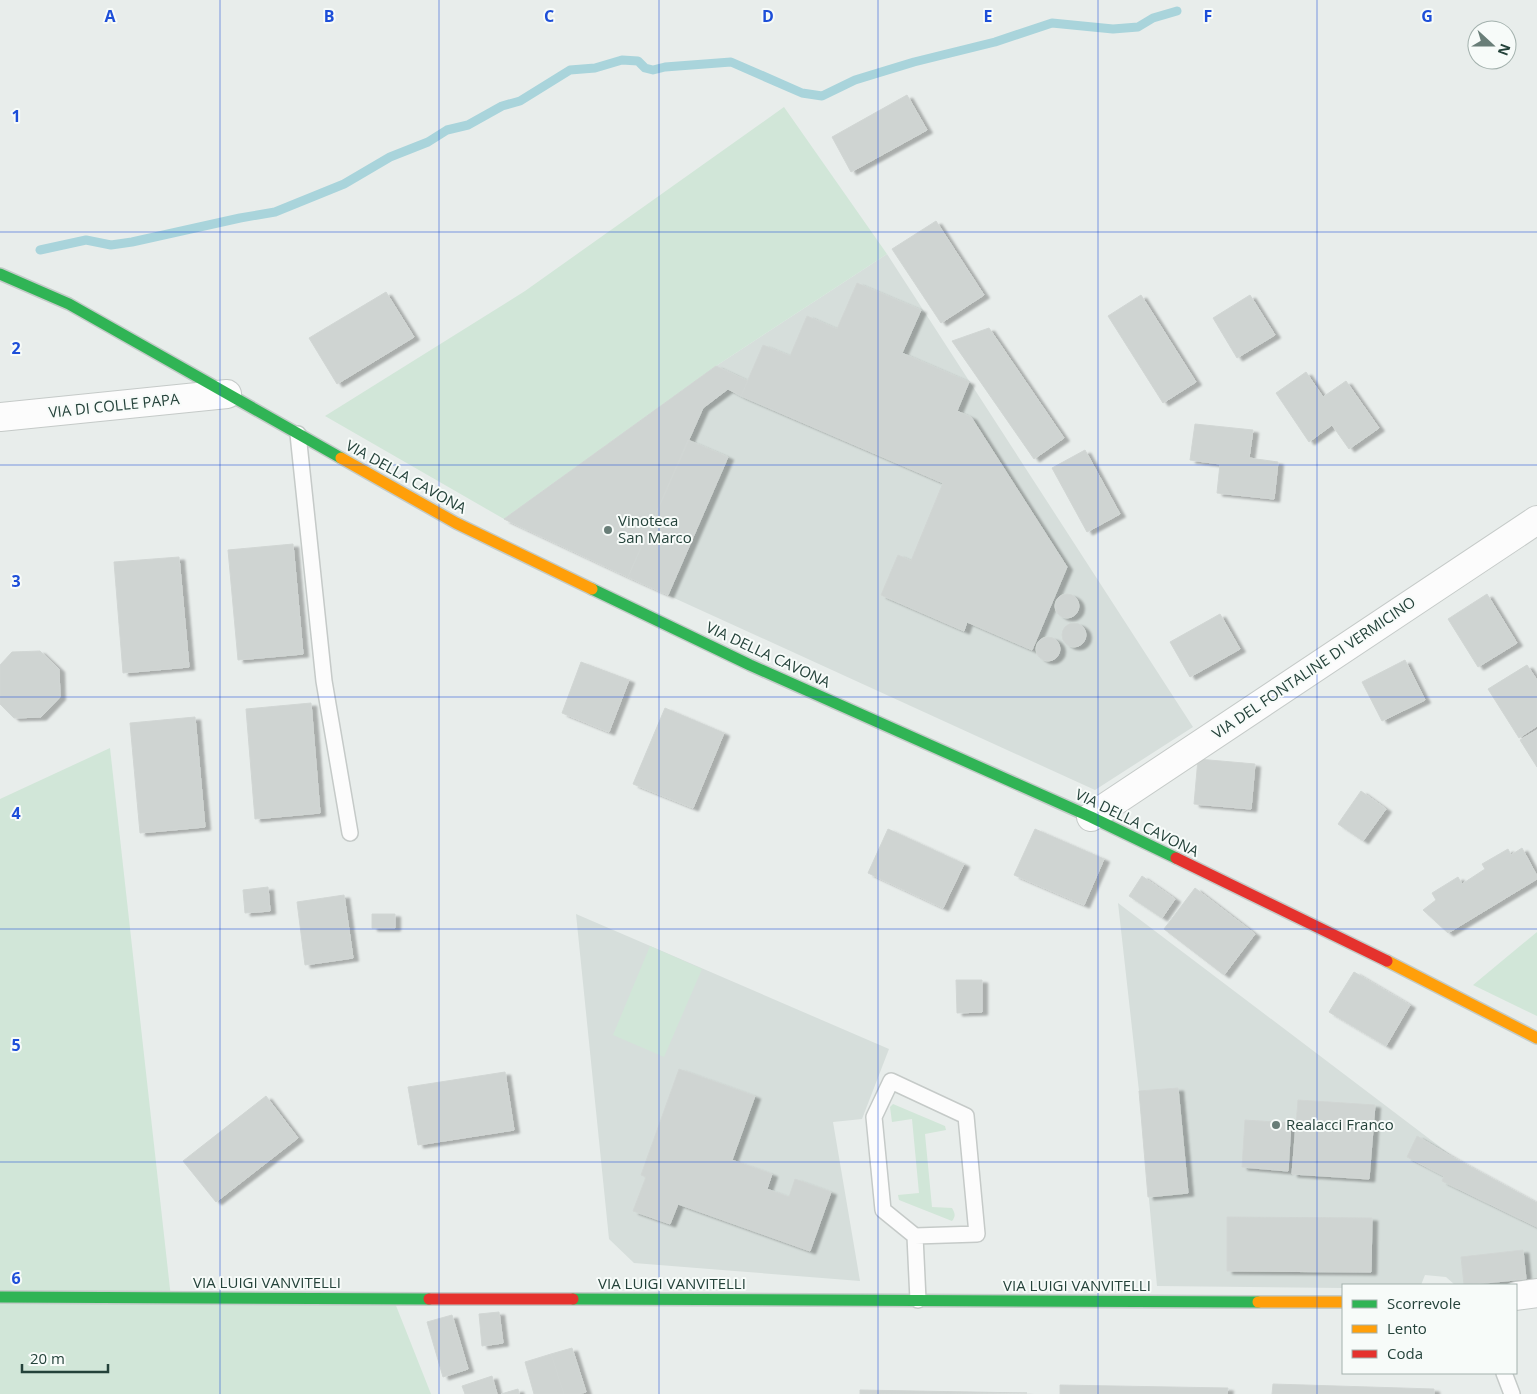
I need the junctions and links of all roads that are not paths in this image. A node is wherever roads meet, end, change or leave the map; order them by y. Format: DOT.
graph roads {
  1 [pos="0,274"];
  2 [pos="227,394"];
  3 [pos="0,417"];
  4 [pos="298,434"];
  5 [pos="1537,520"];
  6 [pos="1091,817"];
  7 [pos="350,833"];
  8 [pos="1537,1038"];
  9 [pos="915,1236"];
  10 [pos="1537,1293"];
  11 [pos="1517,1296"];
  12 [pos="0,1297"];
  13 [pos="918,1300"];
  14 [pos="1342,1302"];
  15 [pos="1504,1374"];
  16 [pos="1512,1394"];
  1 -- 2 [label="main road, VIA DELLA CAVONA"];
  2 -- 3 [label="street, VIA DI COLLE PAPA"];
  2 -- 4 [label="main road, VIA DELLA CAVONA"];
  4 -- 6 [label="main road, VIA DELLA CAVONA"];
  4 -- 7 [label="lane"];
  5 -- 6 [label="street, VIA DEL FONTALINE DI VERMICINO"];
  6 -- 8 [label="main road, VIA DELLA CAVONA"];
  9 -- 9 [label="lane"];
  9 -- 13 [label="lane"];
  10 -- 11 [label="street"];
  12 -- 13 [label="main road, VIA LUIGI VANVITELLI"];
  13 -- 14 [label="main road, VIA LUIGI VANVITELLI"];
  15 -- 16 [label="lane"];
}
